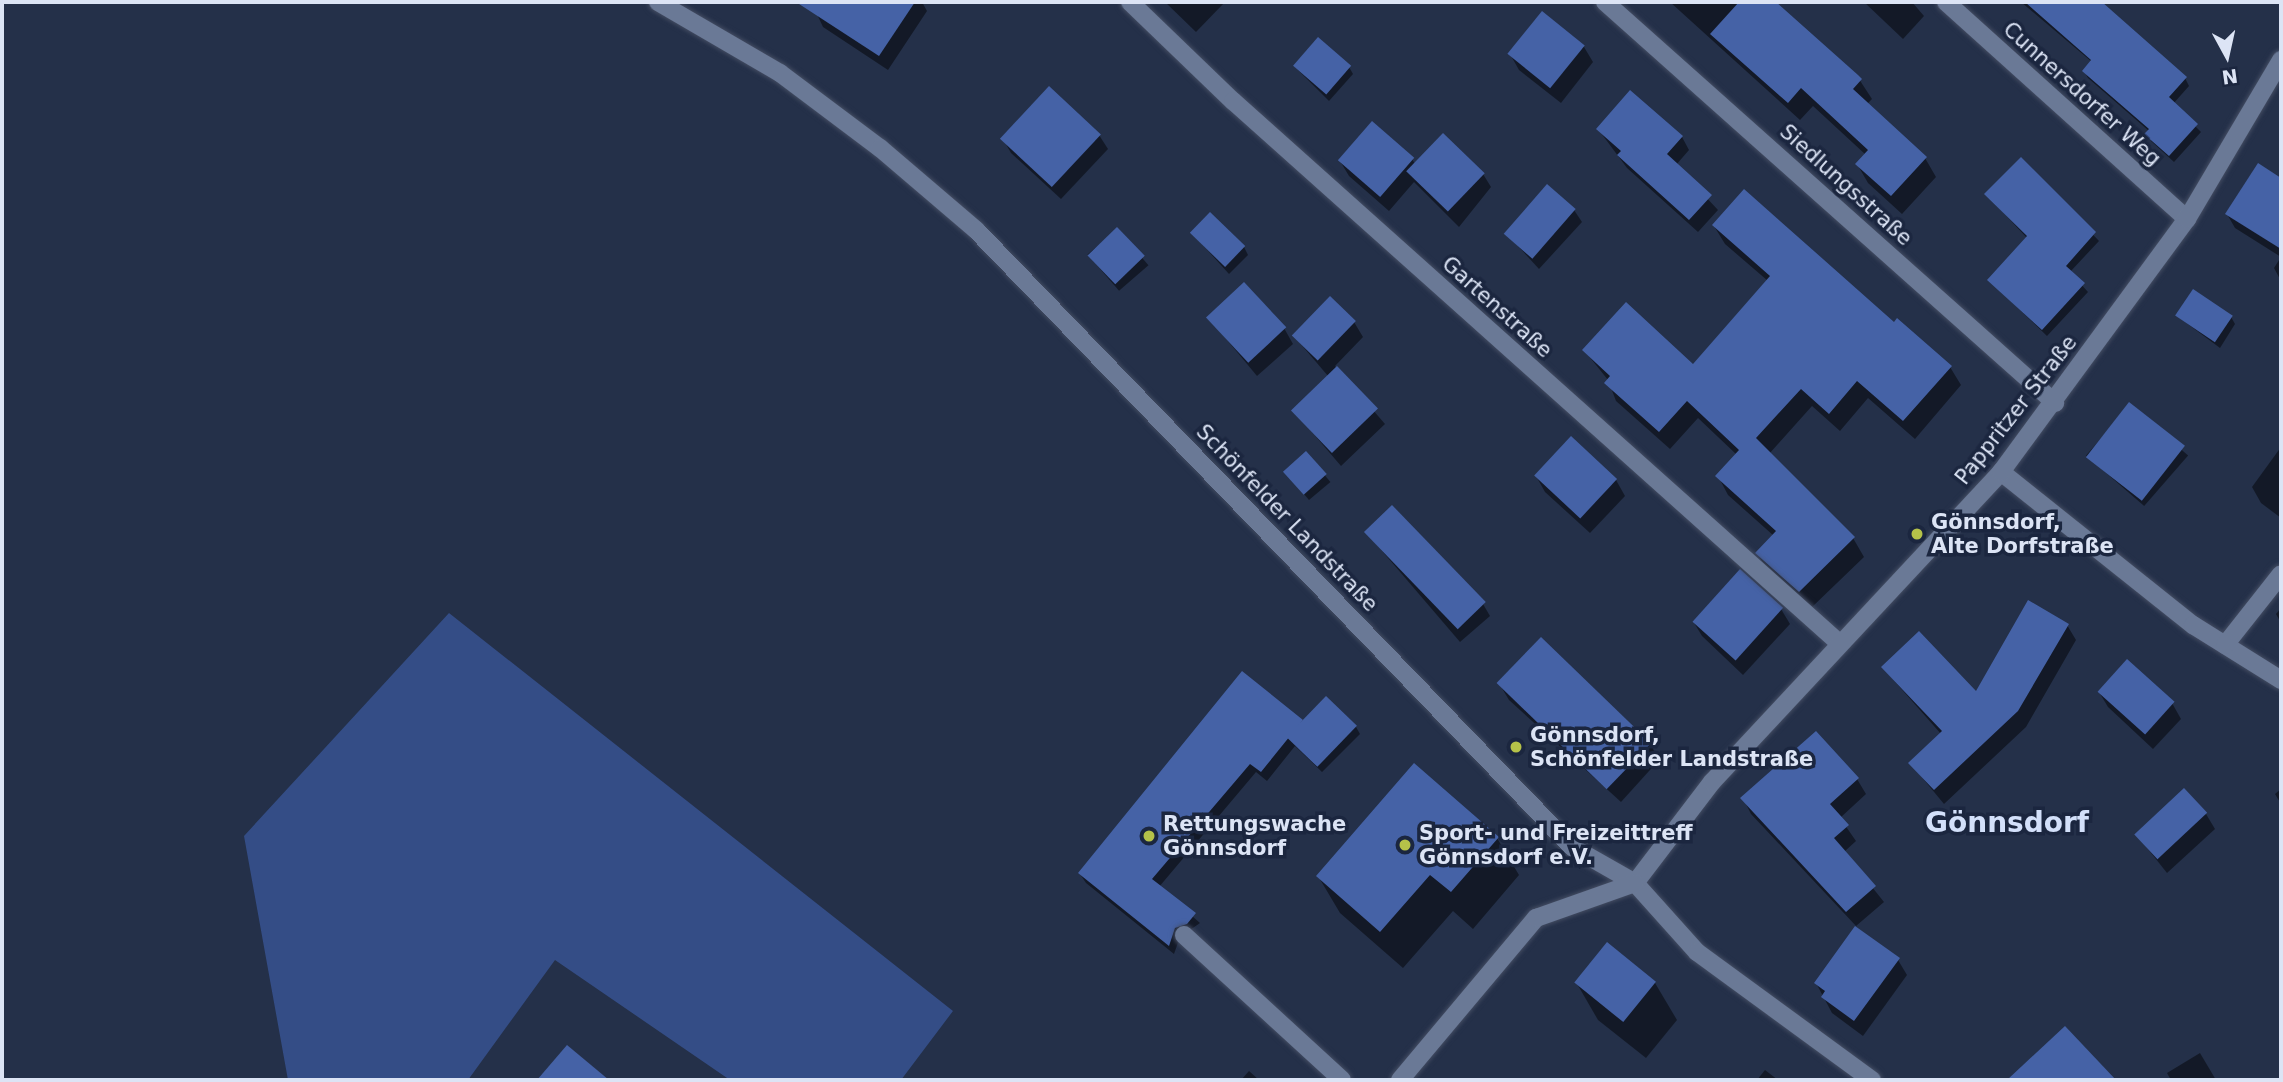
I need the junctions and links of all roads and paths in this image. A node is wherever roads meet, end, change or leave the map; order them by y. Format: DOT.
graph roads {
  1 [pos="658,2"];
  2 [pos="1130,2"];
  3 [pos="1605,2"];
  4 [pos="1947,2"];
  5 [pos="2281,60"];
  6 [pos="2187,219"];
  7 [pos="2055,403"];
  8 [pos="2001,472"];
  9 [pos="2281,574"];
  10 [pos="1838,642"];
  11 [pos="2225,645"];
  12 [pos="2281,680"];
  13 [pos="1635,883"];
  14 [pos="1184,935"];
  15 [pos="1342,1080"];
  16 [pos="1400,1080"];
  17 [pos="1872,1080"];
  1 -- 13 [label="street, Schönfelder Landstraße"];
  2 -- 10 [label="street, Gartenstraße"];
  3 -- 7 [label="street, Siedlungsstraße"];
  4 -- 6 [label="street, Cunnersdorfer Weg"];
  5 -- 6 [label="street, Pappritzer Straße"];
  6 -- 7 [label="street, Pappritzer Straße"];
  7 -- 8 [label="street, Pappritzer Straße"];
  8 -- 10 [label="street, Pappritzer Straße"];
  8 -- 11 [label="street"];
  9 -- 11 [label="street"];
  10 -- 13 [label="street, Pappritzer Straße"];
  11 -- 12 [label="street"];
  13 -- 16 [label="street"];
  13 -- 17 [label="street, Schönfelder Landstraße"];
  14 -- 15 [label="street"];
}
